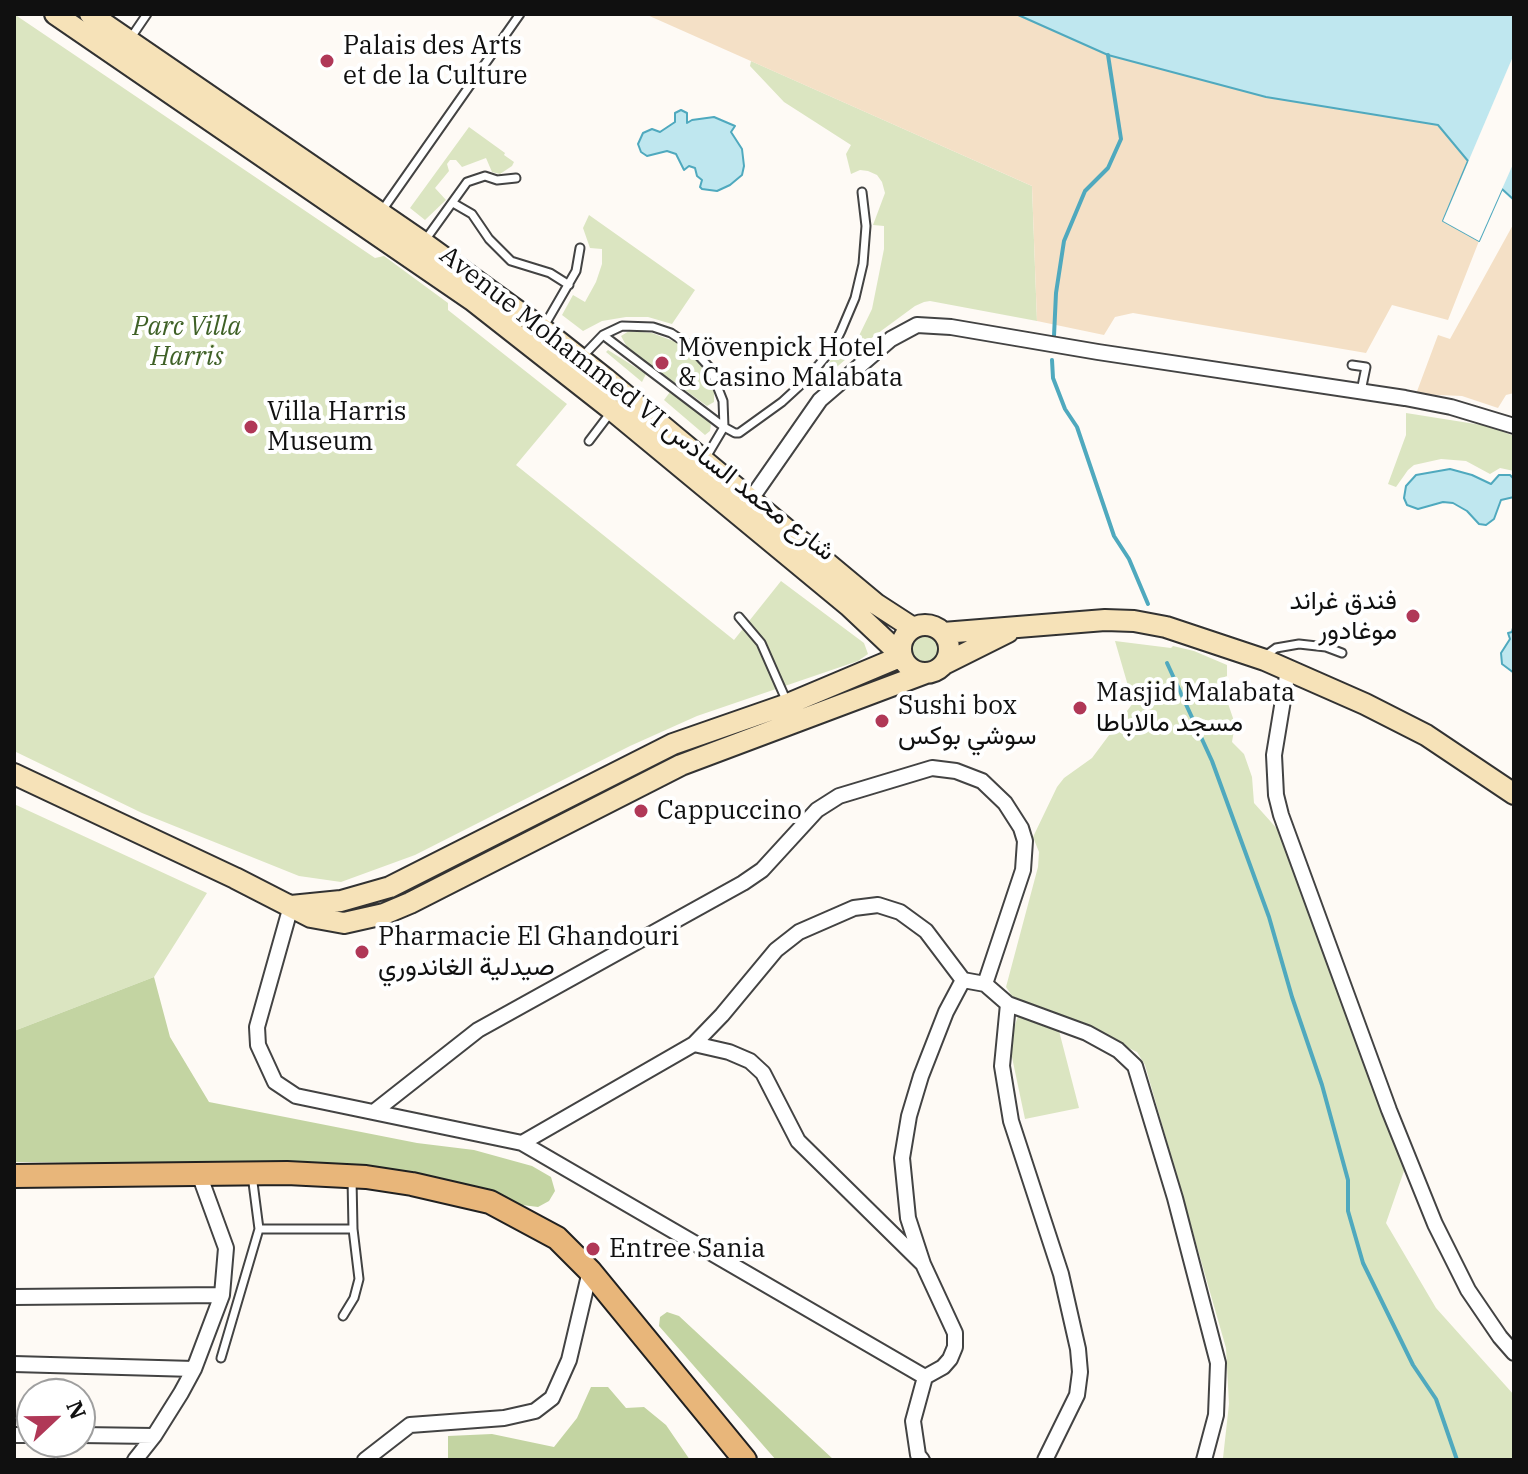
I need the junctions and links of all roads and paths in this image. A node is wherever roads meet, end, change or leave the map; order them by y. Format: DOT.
graph roads {
  1 [pos="55,14"];
  2 [pos="90,14"];
  3 [pos="147,14"];
  4 [pos="520,14"];
  5 [pos="128,41"];
  6 [pos="516,178"];
  7 [pos="862,192"];
  8 [pos="453,203"];
  9 [pos="381,213"];
  10 [pos="424,243"];
  11 [pos="580,248"];
  12 [pos="569,285"];
  13 [pos="542,329"];
  14 [pos="603,335"];
  15 [pos="581,359"];
  16 [pos="1352,365"];
  17 [pos="1361,392"];
  18 [pos="612,410"];
  19 [pos="1514,426"];
  20 [pos="724,427"];
  21 [pos="589,441"];
  22 [pos="704,461"];
  23 [pos="751,499"];
  24 [pos="739,617"];
  25 [pos="1019,627"];
  26 [pos="913,628"];
  27 [pos="943,633"];
  28 [pos="1342,653"];
  29 [pos="902,656"];
  30 [pos="1260,659"];
  31 [pos="935,669"];
  32 [pos="1288,670"];
  33 [pos="788,704"];
  34 [pos="14,774"];
  35 [pos="1514,794"];
  36 [pos="291,906"];
  37 [pos="963,980"];
  38 [pos="985,984"];
  39 [pos="1008,1004"];
  40 [pos="694,1044"];
  41 [pos="375,1111"];
  42 [pos="522,1143"];
  43 [pos="252,1173"];
  44 [pos="199,1174"];
  45 [pos="14,1176"];
  46 [pos="352,1177"];
  47 [pos="259,1229"];
  48 [pos="353,1229"];
  49 [pos="923,1264"];
  50 [pos="590,1271"];
  51 [pos="222,1295"];
  52 [pos="14,1297"];
  53 [pos="343,1316"];
  54 [pos="1514,1353"];
  55 [pos="221,1358"];
  56 [pos="14,1364"];
  57 [pos="194,1369"];
  58 [pos="925,1377"];
  59 [pos="96,1435"];
  60 [pos="154,1436"];
  61 [pos="135,1460"];
  62 [pos="365,1460"];
  63 [pos="745,1460"];
  64 [pos="922,1460"];
  65 [pos="1045,1460"];
  66 [pos="1204,1460"];
  1 -- 18 [label="main road, Avenue Mohammed VI شارع محمد السادس"];
  2 -- 5 [label="main road, Avenue Mohammed VI شارع محمد السادس"];
  3 -- 5 [label="lane"];
  4 -- 9 [label="lane"];
  5 -- 9 [label="main road, Avenue Mohammed VI شارع محمد السادس"];
  6 -- 8 [label="lane"];
  7 -- 20 [label="lane"];
  8 -- 10 [label="lane"];
  8 -- 12 [label="lane"];
  9 -- 10 [label="main road, Avenue Mohammed VI شارع محمد السادس"];
  10 -- 13 [label="main road, Avenue Mohammed VI شارع محمد السادس"];
  11 -- 12 [label="lane"];
  12 -- 13 [label="lane"];
  13 -- 15 [label="main road, Avenue Mohammed VI شارع محمد السادس"];
  14 -- 15 [label="lane"];
  14 -- 20 [label="lane"];
  14 -- 20 [label="lane"];
  15 -- 22 [label="main road, Avenue Mohammed VI شارع محمد السادس"];
  16 -- 17 [label="lane"];
  17 -- 19 [label="street"];
  17 -- 23 [label="street"];
  18 -- 21 [label="lane"];
  18 -- 29 [label="main road, Avenue Mohammed VI شارع محمد السادس"];
  20 -- 22 [label="lane"];
  22 -- 23 [label="main road, Avenue Mohammed VI شارع محمد السادس"];
  23 -- 26 [label="main road, Avenue Mohammed VI شارع محمد السادس"];
  24 -- 33 [label="lane"];
  25 -- 27 [label="main road"];
  25 -- 30 [label="main road"];
  25 -- 31 [label="main road"];
  26 -- 27 [label="main road"];
  26 -- 29 [label="main road"];
  27 -- 31 [label="main road"];
  28 -- 30 [label="lane"];
  29 -- 31 [label="main road"];
  29 -- 33 [label="main road"];
  30 -- 32 [label="main road"];
  31 -- 36 [label="main road"];
  32 -- 35 [label="main road"];
  32 -- 54 [label="street"];
  33 -- 36 [label="main road"];
  34 -- 36 [label="main road"];
  36 -- 41 [label="street"];
  37 -- 38 [label="street"];
  37 -- 40 [label="street"];
  37 -- 49 [label="street"];
  38 -- 39 [label="street"];
  38 -- 41 [label="street"];
  39 -- 65 [label="street"];
  39 -- 66 [label="street"];
  40 -- 42 [label="street"];
  40 -- 49 [label="street"];
  41 -- 42 [label="street"];
  42 -- 58 [label="street"];
  43 -- 44 [label="main road"];
  43 -- 46 [label="main road"];
  43 -- 47 [label="lane"];
  44 -- 45 [label="main road"];
  44 -- 51 [label="street"];
  46 -- 48 [label="lane"];
  46 -- 50 [label="main road"];
  47 -- 48 [label="lane"];
  47 -- 55 [label="lane"];
  48 -- 53 [label="lane"];
  49 -- 58 [label="street"];
  50 -- 62 [label="street"];
  50 -- 63 [label="main road"];
  51 -- 52 [label="street"];
  51 -- 57 [label="street"];
  56 -- 57 [label="street"];
  57 -- 60 [label="street"];
  58 -- 64 [label="street"];
  59 -- 60 [label="street"];
  60 -- 61 [label="street"];
}
